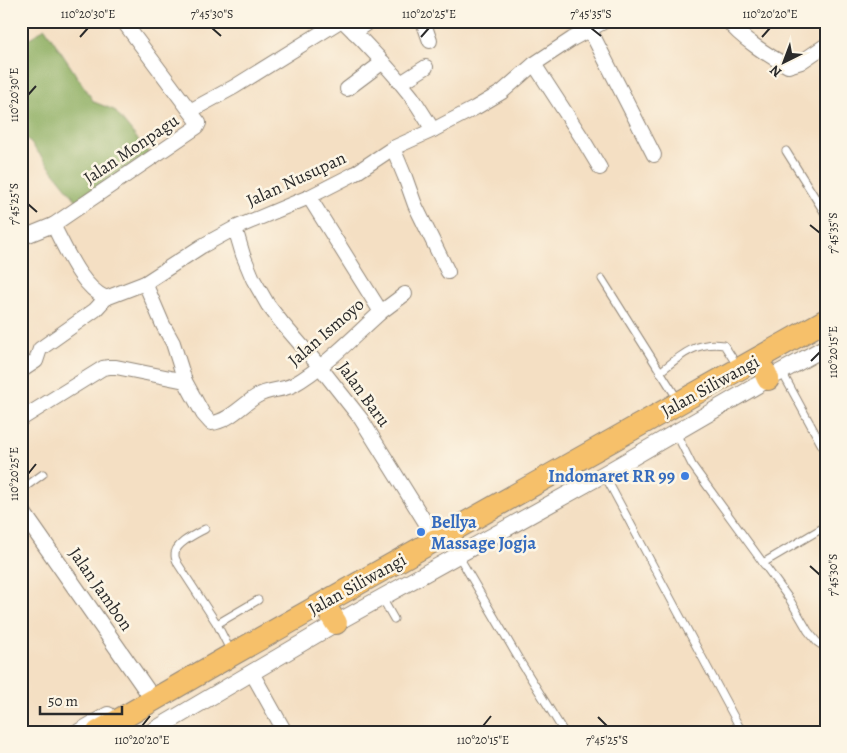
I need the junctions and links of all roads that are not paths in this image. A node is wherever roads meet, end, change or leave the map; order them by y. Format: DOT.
graph roads {
  1 [pos="123,21"];
  2 [pos="341,21"];
  3 [pos="370,21"];
  4 [pos="423,21"];
  5 [pos="605,21"];
  6 [pos="728,21"];
  7 [pos="590,30"];
  8 [pos="354,32"];
  9 [pos="430,41"];
  10 [pos="826,45"];
  11 [pos="383,62"];
  12 [pos="534,64"];
  13 [pos="426,67"];
  14 [pos="401,83"];
  15 [pos="347,89"];
  16 [pos="190,111"];
  17 [pos="433,130"];
  18 [pos="393,148"];
  19 [pos="786,151"];
  20 [pos="654,155"];
  21 [pos="600,168"];
  22 [pos="310,197"];
  23 [pos="826,216"];
  24 [pos="53,225"];
  25 [pos="235,228"];
  26 [pos="21,238"];
  27 [pos="448,272"];
  28 [pos="602,280"];
  29 [pos="145,282"];
  30 [pos="405,294"];
  31 [pos="106,298"];
  32 [pos="826,311"];
  33 [pos="381,312"];
  34 [pos="826,320"];
  35 [pos="826,338"];
  36 [pos="826,348"];
  37 [pos="735,362"];
  38 [pos="320,367"];
  39 [pos="21,370"];
  40 [pos="660,372"];
  41 [pos="772,374"];
  42 [pos="185,381"];
  43 [pos="675,396"];
  44 [pos="21,419"];
  45 [pos="676,433"];
  46 [pos="826,453"];
  47 [pos="43,474"];
  48 [pos="604,474"];
  49 [pos="21,490"];
  50 [pos="21,510"];
  51 [pos="826,526"];
  52 [pos="205,529"];
  53 [pos="432,533"];
  54 [pos="458,555"];
  55 [pos="763,563"];
  56 [pos="382,598"];
  57 [pos="258,600"];
  58 [pos="333,619"];
  59 [pos="394,619"];
  60 [pos="217,624"];
  61 [pos="826,648"];
  62 [pos="230,650"];
  63 [pos="252,673"];
  64 [pos="148,692"];
  65 [pos="740,728"];
  66 [pos="79,732"];
  67 [pos="98,732"];
  68 [pos="127,732"];
  69 [pos="151,732"];
  70 [pos="285,732"];
  71 [pos="564,732"];
  1 -- 16 [label="street, Jalan Monpagu"];
  2 -- 8 [label="street"];
  2 -- 16 [label="street"];
  3 -- 8 [label="street"];
  4 -- 9 [label="street"];
  5 -- 7 [label="street, Jalan Nusupan"];
  6 -- 10 [label="street"];
  7 -- 12 [label="street, Jalan Nusupan"];
  7 -- 20 [label="street"];
  8 -- 11 [label="street"];
  11 -- 14 [label="street"];
  11 -- 15 [label="street"];
  12 -- 17 [label="street, Jalan Nusupan"];
  12 -- 21 [label="street"];
  13 -- 14 [label="street"];
  14 -- 17 [label="street"];
  16 -- 24 [label="street, Jalan Monpagu"];
  17 -- 18 [label="street, Jalan Nusupan"];
  18 -- 22 [label="street, Jalan Nusupan"];
  18 -- 27 [label="street"];
  19 -- 23 [label="lane"];
  22 -- 25 [label="street, Jalan Nusupan"];
  22 -- 33 [label="street, Jalan Ismoyo"];
  24 -- 26 [label="street"];
  24 -- 31 [label="street"];
  25 -- 29 [label="street, Jalan Nusupan"];
  25 -- 38 [label="street, Jalan Baru"];
  28 -- 40 [label="lane"];
  29 -- 31 [label="street, Jalan Nusupan"];
  29 -- 42 [label="street, Jalan Ismoyo"];
  30 -- 33 [label="street"];
  31 -- 39 [label="street"];
  32 -- 37 [label="street"];
  33 -- 38 [label="street, Jalan Ismoyo"];
  34 -- 62 [label="highway, Jalan Siliwangi"];
  35 -- 41 [label="highway, Jalan Siliwangi"];
  36 -- 41 [label="street"];
  37 -- 40 [label="lane"];
  37 -- 43 [label="street"];
  38 -- 42 [label="street, Jalan Ismoyo"];
  38 -- 53 [label="street, Jalan Baru"];
  40 -- 43 [label="lane"];
  41 -- 45 [label="street"];
  41 -- 46 [label="lane"];
  41 -- 58 [label="highway, Jalan Siliwangi"];
  42 -- 44 [label="street"];
  43 -- 53 [label="street"];
  45 -- 48 [label="street"];
  45 -- 55 [label="lane"];
  47 -- 49 [label="lane"];
  48 -- 54 [label="street"];
  48 -- 65 [label="lane"];
  50 -- 64 [label="street, Jalan Jambon"];
  51 -- 55 [label="lane"];
  52 -- 60 [label="lane"];
  53 -- 62 [label="street"];
  54 -- 56 [label="street"];
  54 -- 71 [label="lane"];
  55 -- 61 [label="lane"];
  56 -- 58 [label="street"];
  56 -- 59 [label="lane"];
  57 -- 60 [label="lane"];
  58 -- 63 [label="street"];
  58 -- 68 [label="highway, Jalan Siliwangi"];
  60 -- 62 [label="lane"];
  62 -- 64 [label="street"];
  62 -- 67 [label="highway, Jalan Siliwangi"];
  63 -- 69 [label="street"];
  63 -- 70 [label="street"];
  64 -- 66 [label="street"];
}
